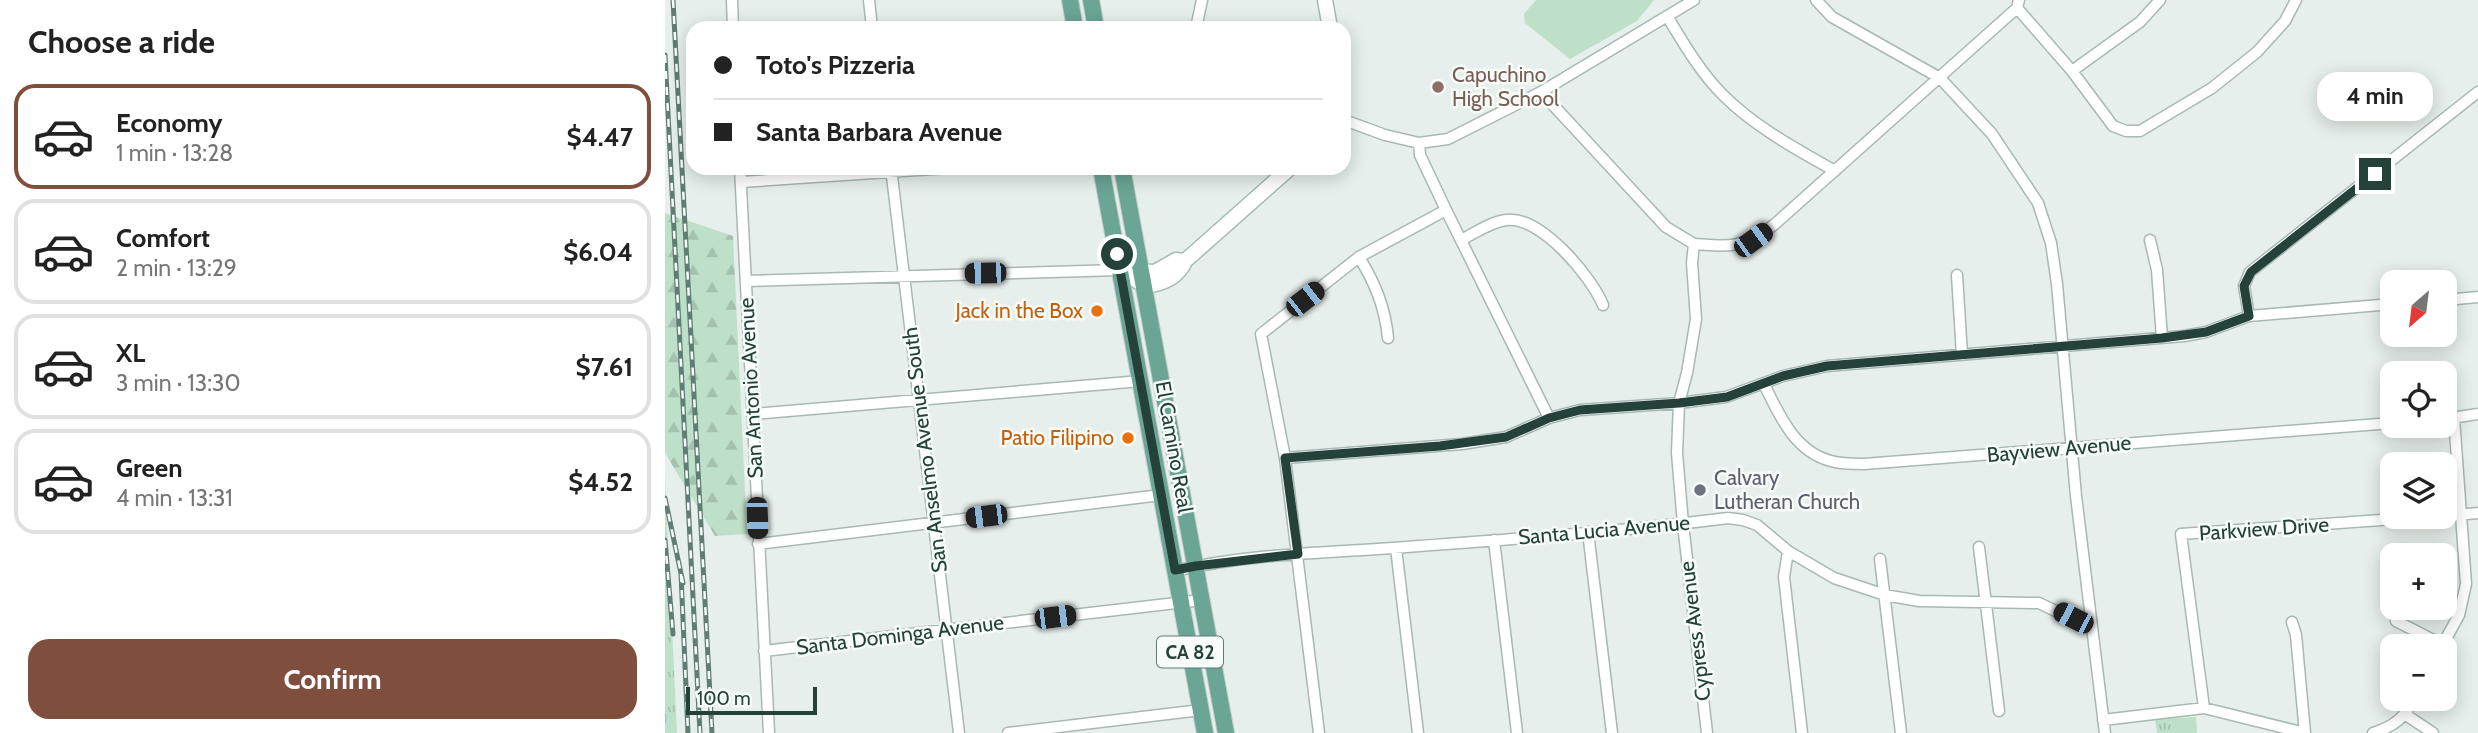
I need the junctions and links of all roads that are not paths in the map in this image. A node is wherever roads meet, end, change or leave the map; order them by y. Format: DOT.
graph roads {
  1 [pos="732,0"];
  2 [pos="869,0"];
  3 [pos="1070,0"];
  4 [pos="1091,0"];
  5 [pos="1202,0"];
  6 [pos="1325,0"];
  7 [pos="1694,0"];
  8 [pos="1816,0"];
  9 [pos="2160,0"];
  10 [pos="2296,0"];
  11 [pos="2018,4"];
  12 [pos="1667,16"];
  13 [pos="733,21"];
  14 [pos="872,21"];
  15 [pos="1074,21"];
  16 [pos="1095,21"];
  17 [pos="1198,21"];
  18 [pos="1329,21"];
  19 [pos="2072,71"];
  20 [pos="1940,78"];
  21 [pos="1541,92"];
  22 [pos="2478,92"];
  23 [pos="1351,123"];
  24 [pos="1419,143"];
  25 [pos="1835,171"];
  26 [pos="740,175"];
  27 [pos="828,175"];
  28 [pos="892,175"];
  29 [pos="1102,175"];
  30 [pos="1123,175"];
  31 [pos="1282,175"];
  32 [pos="741,182"];
  33 [pos="1446,210"];
  34 [pos="1461,240"];
  35 [pos="2150,240"];
  36 [pos="1694,244"];
  37 [pos="1359,257"];
  38 [pos="1120,270"];
  39 [pos="904,275"];
  40 [pos="1957,275"];
  41 [pos="1143,279"];
  42 [pos="746,281"];
  43 [pos="2478,297"];
  44 [pos="2457,299"];
  45 [pos="1603,305"];
  46 [pos="2380,305"];
  47 [pos="2249,316"];
  48 [pos="1388,338"];
  49 [pos="2162,338"];
  50 [pos="2063,347"];
  51 [pos="1962,355"];
  52 [pos="1141,382"];
  53 [pos="1764,384"];
  54 [pos="918,399"];
  55 [pos="1679,403"];
  56 [pos="753,414"];
  57 [pos="2478,414"];
  58 [pos="1549,418"];
  59 [pos="2457,418"];
  60 [pos="2380,424"];
  61 [pos="2451,438"];
  62 [pos="2072,448"];
  63 [pos="1285,458"];
  64 [pos="1161,495"];
  65 [pos="2478,513"];
  66 [pos="2457,514"];
  67 [pos="2461,514"];
  68 [pos="2380,520"];
  69 [pos="933,522"];
  70 [pos="1683,524"];
  71 [pos="1588,532"];
  72 [pos="1494,540"];
  73 [pos="758,544"];
  74 [pos="1979,547"];
  75 [pos="1397,548"];
  76 [pos="1788,551"];
  77 [pos="1298,554"];
  78 [pos="1880,559"];
  79 [pos="1196,566"];
  80 [pos="1175,570"];
  81 [pos="1885,595"];
  82 [pos="1202,600"];
  83 [pos="1986,602"];
  84 [pos="1181,603"];
  85 [pos="2396,621"];
  86 [pos="2292,622"];
  87 [pos="2091,628"];
  88 [pos="948,629"];
  89 [pos="2421,634"];
  90 [pos="2448,634"];
  91 [pos="764,651"];
  92 [pos="2204,708"];
  93 [pos="1201,710"];
  94 [pos="1999,711"];
  95 [pos="2408,711"];
  96 [pos="2406,715"];
  97 [pos="2103,720"];
  98 [pos="769,733"];
  99 [pos="959,733"];
  100 [pos="1009,733"];
  101 [pos="1205,733"];
  102 [pos="1226,733"];
  103 [pos="1319,733"];
  104 [pos="1418,733"];
  105 [pos="1517,733"];
  106 [pos="1612,733"];
  107 [pos="1707,733"];
  108 [pos="1802,733"];
  109 [pos="1901,733"];
  110 [pos="2105,733"];
  111 [pos="2305,733"];
  112 [pos="2373,733"];
  113 [pos="2433,733"];
  1 -- 13 [label="street"];
  2 -- 14 [label="street"];
  3 -- 15 [label="main road"];
  4 -- 16 [label="main road"];
  5 -- 17 [label="street"];
  6 -- 18 [label="main road"];
  7 -- 12 [label="street"];
  8 -- 20 [label="street"];
  9 -- 19 [label="street"];
  10 -- 19 [label="street"];
  11 -- 19 [label="street"];
  11 -- 20 [label="street"];
  12 -- 21 [label="street"];
  12 -- 25 [label="street"];
  20 -- 25 [label="street"];
  20 -- 50 [label="street"];
  21 -- 24 [label="street"];
  21 -- 36 [label="street"];
  22 -- 47 [label="street"];
  23 -- 24 [label="street"];
  24 -- 33 [label="street"];
  25 -- 36 [label="street"];
  26 -- 32 [label="street, San Antonio Avenue"];
  27 -- 32 [label="street"];
  28 -- 39 [label="street, San Anselmo Avenue South"];
  29 -- 38 [label="main road, El Camino Real / CA 82"];
  30 -- 41 [label="main road, El Camino Real / CA 82"];
  31 -- 41 [label="main road"];
  32 -- 42 [label="street, San Antonio Avenue"];
  33 -- 34 [label="street"];
  33 -- 37 [label="street"];
  34 -- 45 [label="street"];
  34 -- 58 [label="street"];
  35 -- 49 [label="street"];
  36 -- 55 [label="street, Cypress Avenue"];
  37 -- 48 [label="street"];
  37 -- 63 [label="street"];
  38 -- 39 [label="street"];
  38 -- 41 [label="main road"];
  38 -- 52 [label="main road, El Camino Real / CA 82"];
  39 -- 42 [label="street"];
  39 -- 54 [label="street, San Anselmo Avenue South"];
  40 -- 51 [label="street"];
  41 -- 79 [label="main road, El Camino Real / CA 82"];
  42 -- 56 [label="street, San Antonio Avenue"];
  43 -- 44 [label="street"];
  46 -- 47 [label="street"];
  47 -- 49 [label="street"];
  49 -- 50 [label="street"];
  50 -- 51 [label="street"];
  50 -- 62 [label="street"];
  51 -- 53 [label="street"];
  52 -- 54 [label="street"];
  52 -- 64 [label="main road, El Camino Real / CA 82"];
  53 -- 55 [label="street"];
  53 -- 62 [label="street, Bayview Avenue"];
  54 -- 56 [label="street"];
  54 -- 69 [label="street, San Anselmo Avenue South"];
  55 -- 58 [label="street"];
  55 -- 70 [label="street, Cypress Avenue"];
  56 -- 73 [label="street, San Antonio Avenue"];
  57 -- 59 [label="street"];
  58 -- 63 [label="street"];
  60 -- 62 [label="street, Bayview Avenue"];
  61 -- 67 [label="street"];
  62 -- 87 [label="street"];
  63 -- 77 [label="street"];
  64 -- 69 [label="street"];
  64 -- 80 [label="main road, El Camino Real / CA 82"];
  65 -- 67 [label="street"];
  66 -- 67 [label="street"];
  67 -- 90 [label="street"];
  68 -- 92 [label="street, Parkview Drive"];
  69 -- 73 [label="street"];
  69 -- 88 [label="street, San Anselmo Avenue South"];
  70 -- 71 [label="street, Santa Lucia Avenue"];
  70 -- 76 [label="street, Santa Lucia Avenue"];
  70 -- 107 [label="street, Cypress Avenue"];
  71 -- 72 [label="street, Santa Lucia Avenue"];
  71 -- 106 [label="street"];
  72 -- 75 [label="street, Santa Lucia Avenue"];
  72 -- 105 [label="street"];
  73 -- 91 [label="street, San Antonio Avenue"];
  74 -- 83 [label="street"];
  75 -- 77 [label="street, Santa Lucia Avenue"];
  75 -- 104 [label="street"];
  76 -- 81 [label="street, Santa Lucia Avenue"];
  76 -- 108 [label="street"];
  77 -- 79 [label="street, Santa Lucia Avenue"];
  77 -- 103 [label="street"];
  78 -- 81 [label="street"];
  79 -- 80 [label="street, Santa Lucia Avenue"];
  79 -- 82 [label="main road, El Camino Real / CA 82"];
  80 -- 84 [label="main road, El Camino Real / CA 82"];
  81 -- 83 [label="street, Santa Lucia Avenue"];
  81 -- 109 [label="street"];
  82 -- 84 [label="street, Santa Dominga Avenue"];
  82 -- 102 [label="main road, El Camino Real / CA 82"];
  83 -- 87 [label="street, Santa Lucia Avenue"];
  83 -- 94 [label="street"];
  84 -- 88 [label="street, Santa Dominga Avenue"];
  84 -- 93 [label="main road, El Camino Real / CA 82"];
  85 -- 89 [label="street"];
  86 -- 111 [label="street"];
  87 -- 97 [label="street"];
  88 -- 91 [label="street, Santa Dominga Avenue"];
  88 -- 99 [label="street, San Anselmo Avenue South"];
  91 -- 98 [label="street, San Antonio Avenue"];
  92 -- 97 [label="street"];
  92 -- 111 [label="street"];
  93 -- 100 [label="street"];
  93 -- 101 [label="main road, El Camino Real / CA 82"];
  95 -- 96 [label="street"];
  96 -- 112 [label="street"];
  96 -- 113 [label="street"];
  97 -- 110 [label="street"];
}
